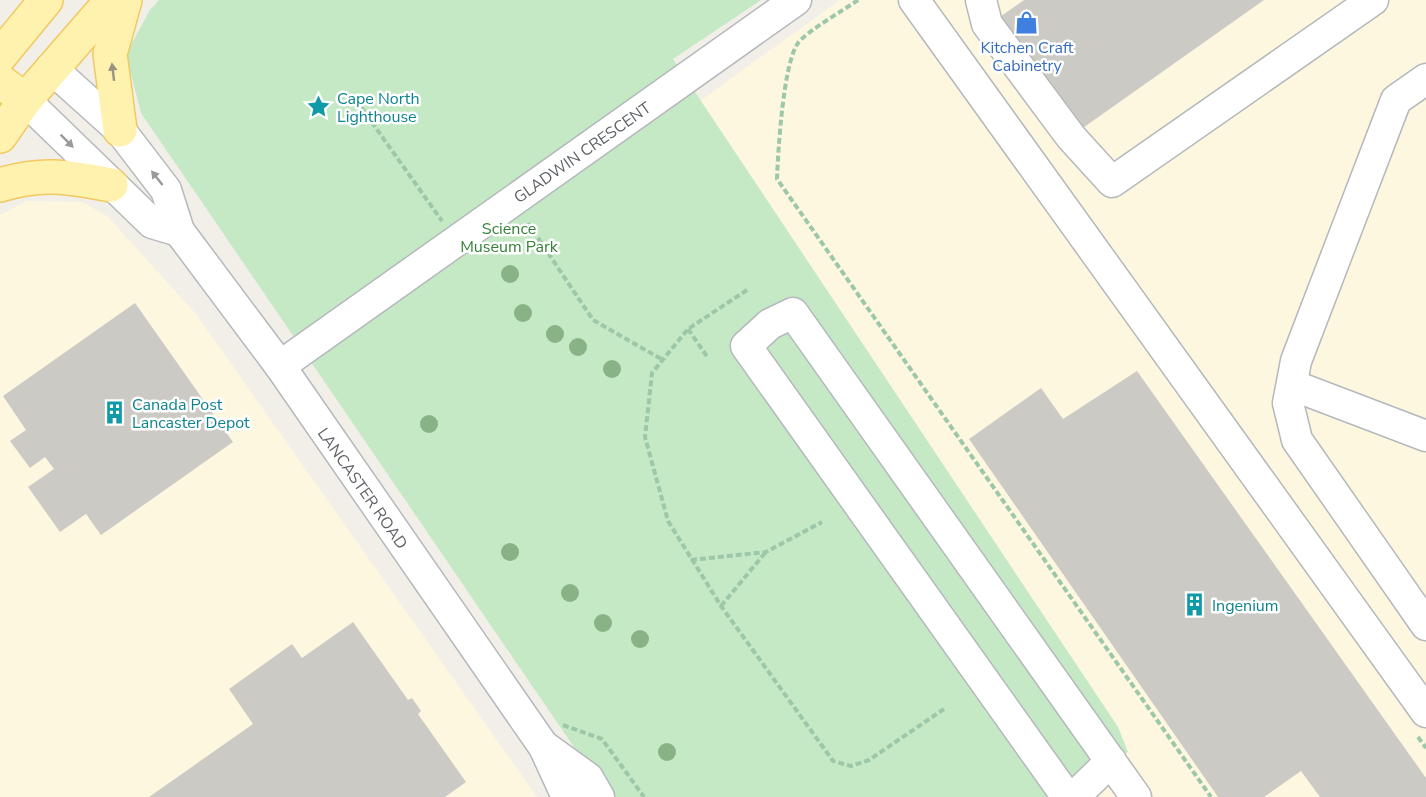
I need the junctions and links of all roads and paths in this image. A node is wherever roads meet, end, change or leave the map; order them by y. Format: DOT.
graph roads {
  1 [pos="46,0"];
  2 [pos="112,0"];
  3 [pos="125,0"];
  4 [pos="796,0"];
  5 [pos="858,0"];
  6 [pos="914,0"];
  7 [pos="981,0"];
  8 [pos="1373,0"];
  9 [pos="5,40"];
  10 [pos="51,68"];
  11 [pos="1426,79"];
  12 [pos="13,90"];
  13 [pos="356,100"];
  14 [pos="120,130"];
  15 [pos="0,136"];
  16 [pos="0,185"];
  17 [pos="111,185"];
  18 [pos="514,200"];
  19 [pos="179,231"];
  20 [pos="457,241"];
  21 [pos="747,290"];
  22 [pos="688,329"];
  23 [pos="708,358"];
  24 [pos="663,360"];
  25 [pos="280,366"];
  26 [pos="1292,385"];
  27 [pos="1426,436"];
  28 [pos="822,522"];
  29 [pos="766,552"];
  30 [pos="691,560"];
  31 [pos="721,606"];
  32 [pos="1426,625"];
  33 [pos="944,709"];
  34 [pos="1426,712"];
  35 [pos="551,735"];
  36 [pos="1111,761"];
  37 [pos="567,797"];
  38 [pos="599,797"];
  39 [pos="644,797"];
  40 [pos="1067,797"];
  41 [pos="1074,797"];
  42 [pos="1136,797"];
  43 [pos="1211,797"];
  1 -- 9 [label="main road"];
  2 -- 10 [label="main road"];
  14 -- 3 [label="main road, one-way"];
  4 -- 18 [label="street, GLADWIN CRESCENT"];
  5 -- 43 [label="path"];
  6 -- 34 [label="street"];
  7 -- 8 [label="street"];
  9 -- 10 [label="main road"];
  10 -- 12 [label="main road"];
  10 -- 14 [label="street, LANCASTER ROAD"];
  11 -- 26 [label="street"];
  12 -- 15 [label="main road"];
  12 -- 17 [label="street, one-way"];
  13 -- 20 [label="path"];
  19 -- 14 [label="street, LANCASTER ROAD, one-way"];
  16 -- 17 [label="main road"];
  17 -- 19 [label="street"];
  18 -- 20 [label="street, GLADWIN CRESCENT"];
  18 -- 24 [label="path"];
  19 -- 25 [label="street, LANCASTER ROAD"];
  20 -- 25 [label="street, GLADWIN CRESCENT"];
  21 -- 22 [label="path"];
  22 -- 23 [label="path"];
  22 -- 24 [label="path"];
  24 -- 30 [label="path"];
  25 -- 35 [label="street, LANCASTER ROAD"];
  26 -- 27 [label="street"];
  26 -- 32 [label="street"];
  28 -- 29 [label="path"];
  29 -- 30 [label="path"];
  29 -- 31 [label="path"];
  30 -- 31 [label="path"];
  31 -- 33 [label="path"];
  35 -- 37 [label="street, LANCASTER ROAD"];
  35 -- 38 [label="street, LANCASTER ROAD"];
  35 -- 39 [label="path"];
  36 -- 40 [label="street"];
  36 -- 41 [label="street"];
  36 -- 42 [label="street"];
}
